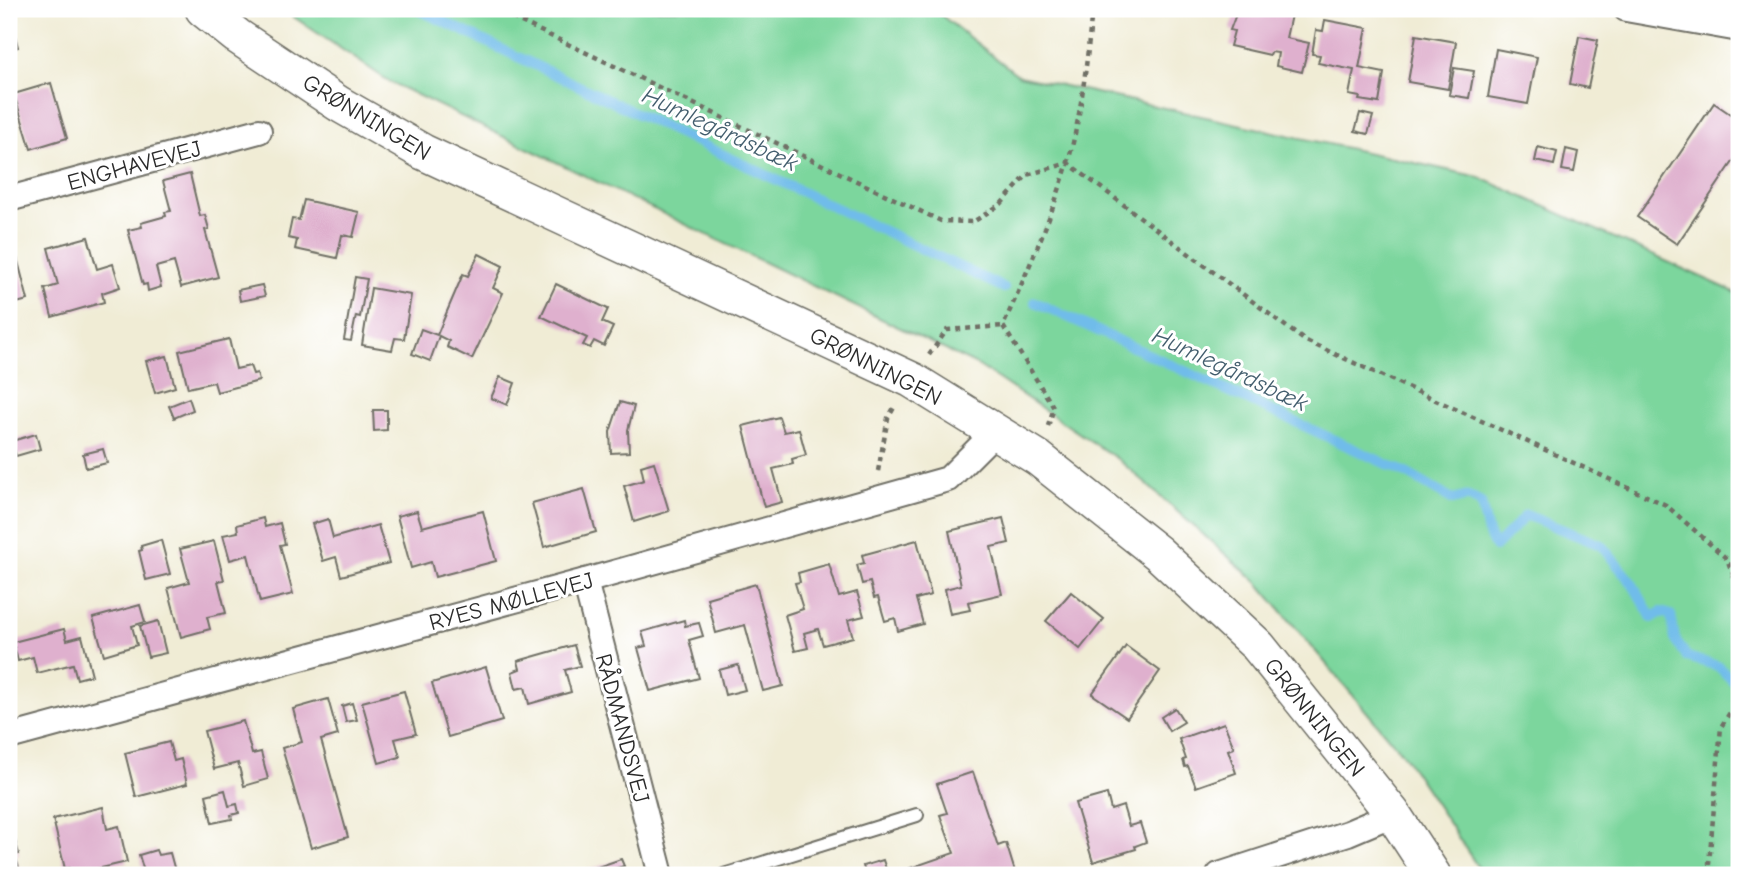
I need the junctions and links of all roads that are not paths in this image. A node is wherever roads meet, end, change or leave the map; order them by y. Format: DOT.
graph roads {
  1 [pos="203,9"];
  2 [pos="1626,9"];
  3 [pos="1739,29"];
  4 [pos="259,131"];
  5 [pos="9,199"];
  6 [pos="995,432"];
  7 [pos="585,581"];
  8 [pos="9,737"];
  9 [pos="1393,814"];
  10 [pos="917,815"];
  11 [pos="661,875"];
  12 [pos="724,875"];
  13 [pos="1219,875"];
  14 [pos="1433,875"];
  1 -- 6 [label="street, GRØNNINGEN"];
  2 -- 3 [label="street"];
  4 -- 5 [label="street, ENGHAVEVEJ"];
  6 -- 7 [label="street, RYES MØLLEVEJ"];
  6 -- 9 [label="street, GRØNNINGEN"];
  7 -- 8 [label="street, RYES MØLLEVEJ"];
  7 -- 11 [label="street, RÅDMANDSVEJ"];
  9 -- 13 [label="street"];
  9 -- 14 [label="street, GRØNNINGEN"];
  10 -- 12 [label="lane"];
}
